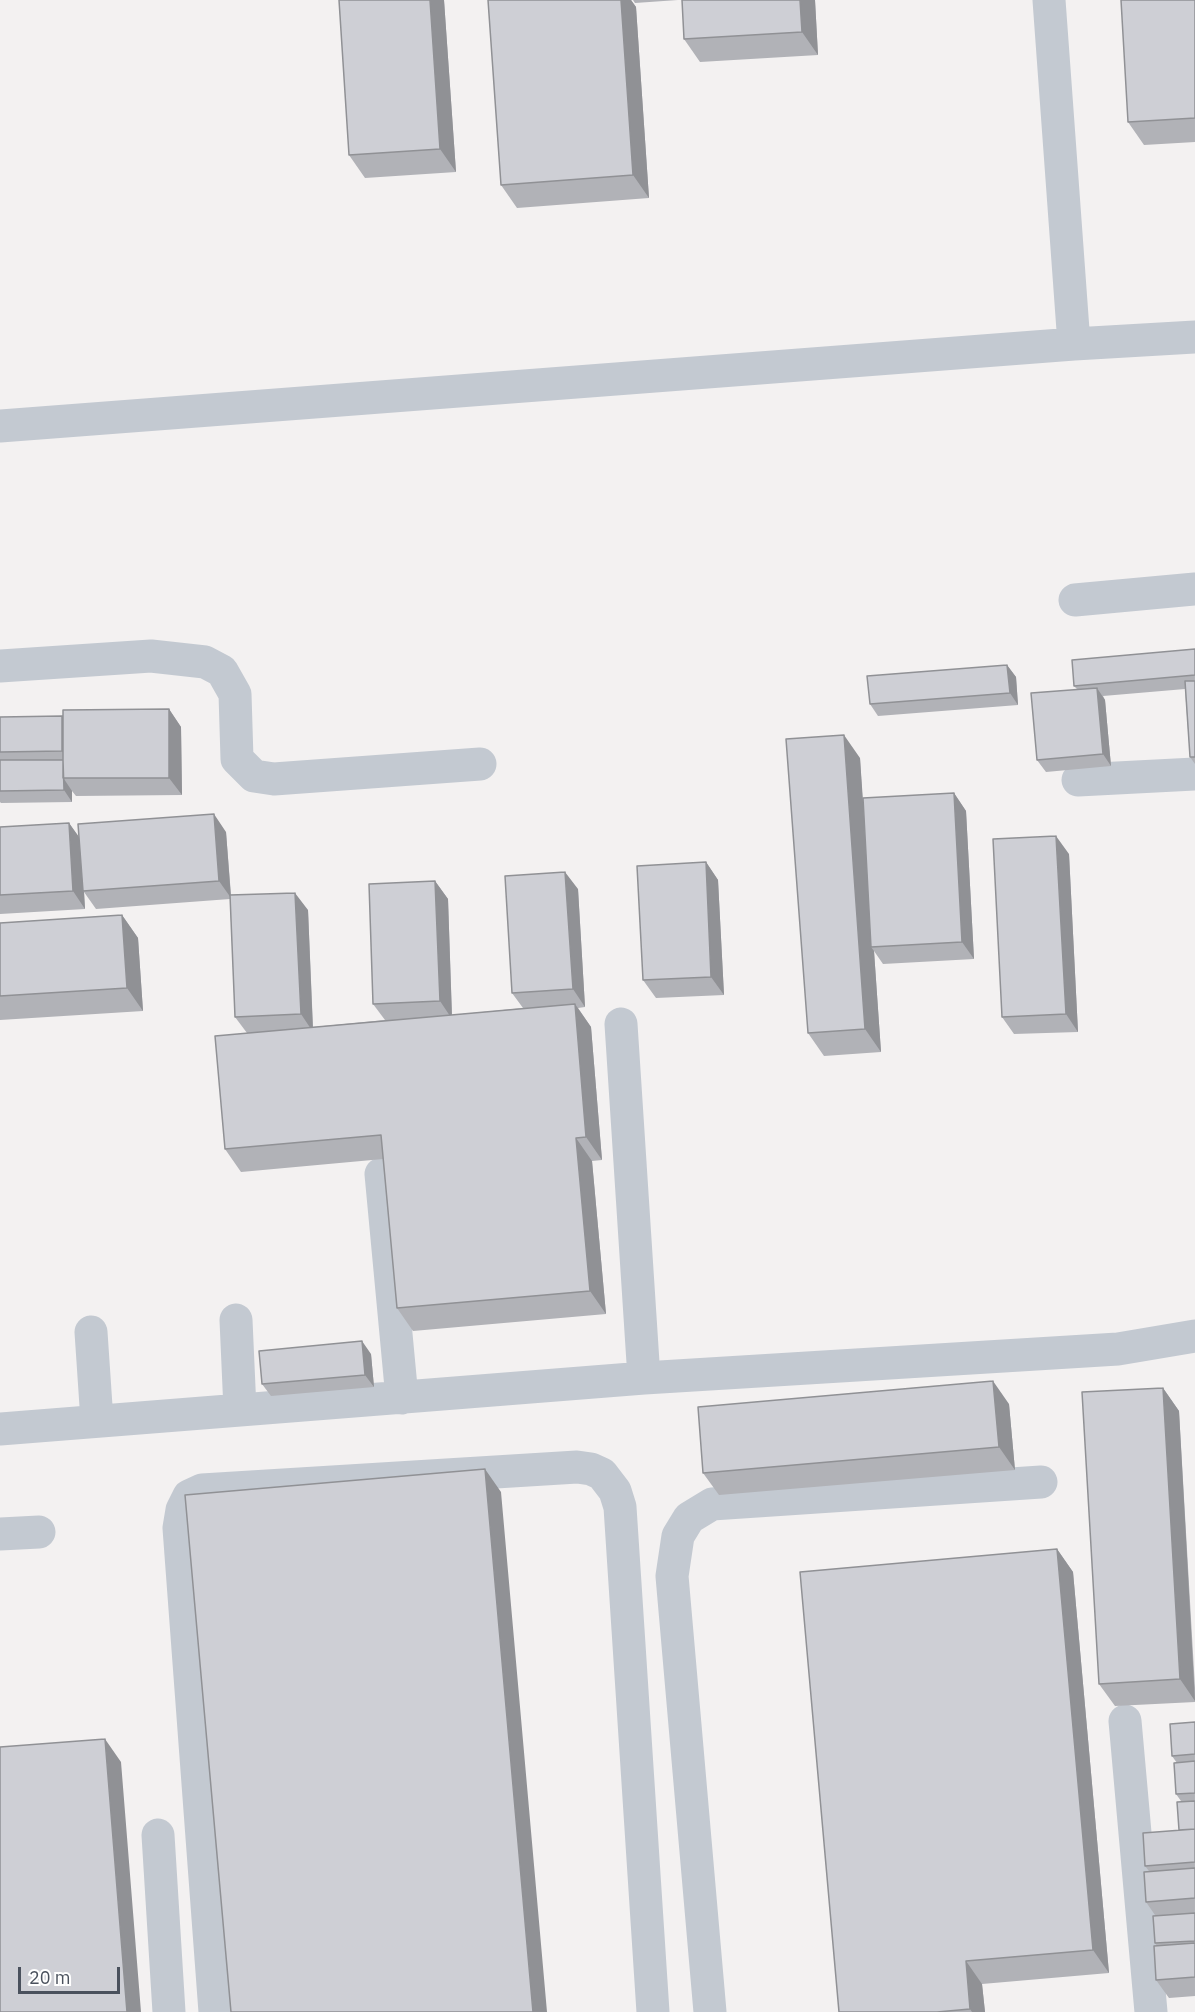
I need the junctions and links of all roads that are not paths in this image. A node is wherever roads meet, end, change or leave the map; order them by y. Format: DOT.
graph roads {
  1 [pos="1049,0"];
  2 [pos="1195,337"];
  3 [pos="1074,344"];
  4 [pos="0,426"];
  5 [pos="1195,589"];
  6 [pos="1075,600"];
  7 [pos="0,666"];
  8 [pos="480,764"];
  9 [pos="1195,774"];
  10 [pos="1078,780"];
  11 [pos="621,1024"];
  12 [pos="381,1174"];
  13 [pos="236,1320"];
  14 [pos="91,1332"];
  15 [pos="1195,1336"];
  16 [pos="644,1378"];
  17 [pos="402,1398"];
  18 [pos="240,1410"];
  19 [pos="97,1421"];
  20 [pos="0,1429"];
  21 [pos="1041,1482"];
  22 [pos="39,1532"];
  23 [pos="0,1534"];
  24 [pos="1125,1721"];
  25 [pos="158,1834"];
  26 [pos="169,2012"];
  27 [pos="215,2012"];
  28 [pos="653,2012"];
  29 [pos="710,2012"];
  30 [pos="1151,2012"];
  1 -- 3 [label="street"];
  2 -- 3 [label="street"];
  3 -- 4 [label="street"];
  5 -- 6 [label="street"];
  7 -- 8 [label="street"];
  9 -- 10 [label="street"];
  11 -- 16 [label="street"];
  12 -- 17 [label="street"];
  13 -- 18 [label="street"];
  14 -- 19 [label="street"];
  15 -- 16 [label="street"];
  16 -- 17 [label="street"];
  17 -- 18 [label="street"];
  18 -- 19 [label="street"];
  19 -- 20 [label="street"];
  21 -- 29 [label="street"];
  22 -- 23 [label="street"];
  24 -- 30 [label="street"];
  25 -- 26 [label="street"];
  27 -- 28 [label="street"];
}
